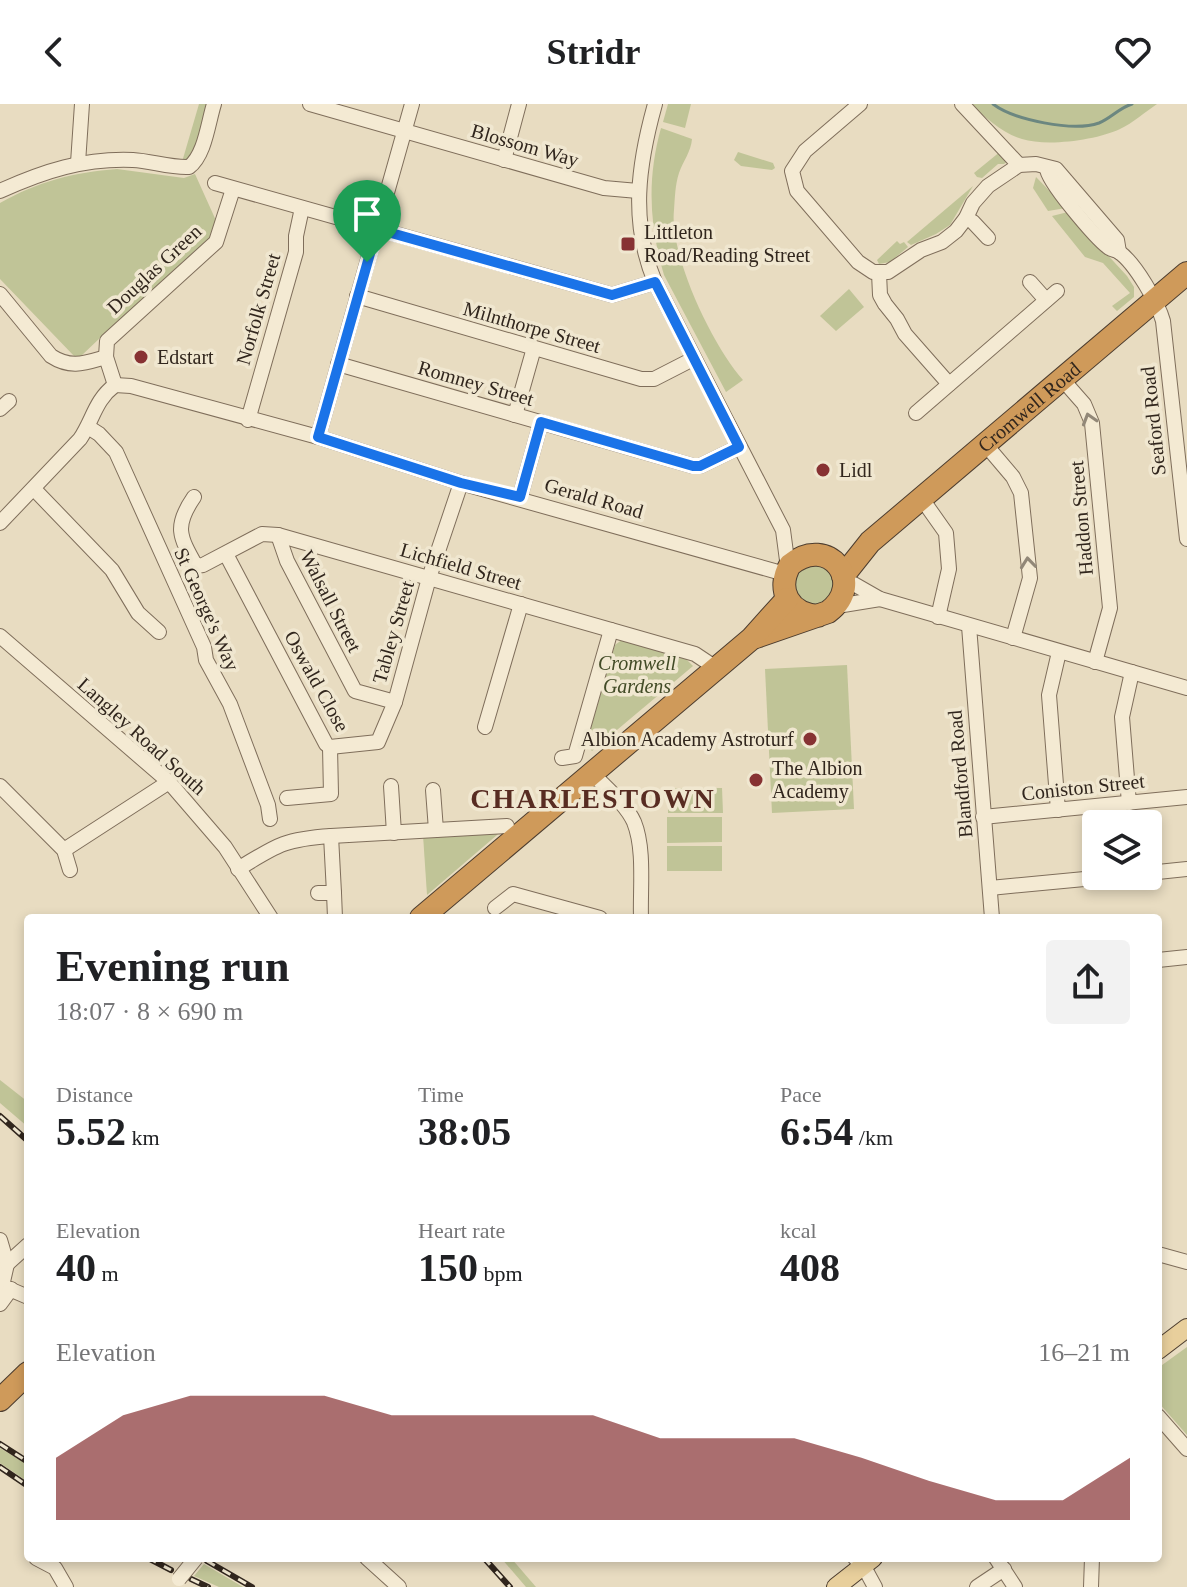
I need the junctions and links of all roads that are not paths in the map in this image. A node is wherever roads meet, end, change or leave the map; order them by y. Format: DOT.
graph roads {
  1 [pos="82,104"];
  2 [pos="214,104"];
  3 [pos="310,104"];
  4 [pos="412,104"];
  5 [pos="519,104"];
  6 [pos="655,104"];
  7 [pos="860,104"];
  8 [pos="962,104"];
  9 [pos="404,131"];
  10 [pos="504,160"];
  11 [pos="78,163"];
  12 [pos="1019,165"];
  13 [pos="215,183"];
  14 [pos="1,189"];
  15 [pos="233,189"];
  16 [pos="638,191"];
  17 [pos="302,208"];
  18 [pos="966,218"];
  19 [pos="377,229"];
  20 [pos="988,238"];
  21 [pos="879,273"];
  22 [pos="1187,273"];
  23 [pos="655,282"];
  24 [pos="1030,282"];
  25 [pos="0,294"];
  26 [pos="357,296"];
  27 [pos="1155,300"];
  28 [pos="534,348"];
  29 [pos="106,357"];
  30 [pos="693,359"];
  31 [pos="338,364"];
  32 [pos="1062,379"];
  33 [pos="949,384"];
  34 [pos="115,385"];
  35 [pos="916,413"];
  36 [pos="515,415"];
  37 [pos="248,420"];
  38 [pos="541,422"];
  39 [pos="88,427"];
  40 [pos="318,437"];
  41 [pos="985,444"];
  42 [pos="739,447"];
  43 [pos="1183,473"];
  44 [pos="461,483"];
  45 [pos="34,489"];
  46 [pos="194,497"];
  47 [pos="520,497"];
  48 [pos="922,499"];
  49 [pos="0,523"];
  50 [pos="783,530"];
  51 [pos="278,535"];
  52 [pos="1187,539"];
  53 [pos="870,542"];
  54 [pos="226,554"];
  55 [pos="823,555"];
  56 [pos="787,571"];
  57 [pos="844,577"];
  58 [pos="429,578"];
  59 [pos="787,599"];
  60 [pos="880,599"];
  61 [pos="521,604"];
  62 [pos="827,611"];
  63 [pos="938,617"];
  64 [pos="969,626"];
  65 [pos="611,630"];
  66 [pos="159,632"];
  67 [pos="0,636"];
  68 [pos="1013,638"];
  69 [pos="751,639"];
  70 [pos="1059,652"];
  71 [pos="1095,662"];
  72 [pos="716,668"];
  73 [pos="1132,672"];
  74 [pos="1187,688"];
  75 [pos="395,702"];
  76 [pos="485,727"];
  77 [pos="330,747"];
  78 [pos="562,758"];
  79 [pos="592,773"];
  80 [pos="169,782"];
  81 [pos="0,786"];
  82 [pos="391,786"];
  83 [pos="433,790"];
  84 [pos="1187,797"];
  85 [pos="287,798"];
  86 [pos="1129,803"];
  87 [pos="1058,810"];
  88 [pos="983,817"];
  89 [pos="270,819"];
  90 [pos="507,826"];
  91 [pos="436,830"];
  92 [pos="394,833"];
  93 [pos="331,836"];
  94 [pos="64,850"];
  95 [pos="238,869"];
  96 [pos="1187,869"];
  97 [pos="70,870"];
  98 [pos="1162,872"];
  99 [pos="1082,879"];
  100 [pos="990,888"];
  101 [pos="318,893"];
  102 [pos="334,893"];
  103 [pos="495,908"];
  104 [pos="268,914"];
  105 [pos="335,914"];
  106 [pos="426,914"];
  107 [pos="586,914"];
  108 [pos="641,914"];
  109 [pos="992,914"];
  110 [pos="1187,957"];
  111 [pos="1162,960"];
  112 [pos="0,1240"];
  113 [pos="24,1249"];
  114 [pos="1162,1255"];
  115 [pos="1187,1262"];
  116 [pos="7,1264"];
  117 [pos="4,1287"];
  118 [pos="24,1295"];
  119 [pos="0,1304"];
  120 [pos="1187,1328"];
  121 [pos="1162,1347"];
  122 [pos="24,1379"];
  123 [pos="2,1397"];
  124 [pos="1162,1421"];
  125 [pos="1187,1449"];
  126 [pos="44,1562"];
  127 [pos="193,1562"];
  128 [pos="371,1562"];
  129 [pos="861,1562"];
  130 [pos="864,1562"];
  131 [pos="1092,1562"];
  132 [pos="1000,1563"];
  133 [pos="176,1583"];
  134 [pos="66,1587"];
  135 [pos="399,1587"];
  136 [pos="836,1587"];
  137 [pos="875,1587"];
  138 [pos="977,1587"];
  139 [pos="1015,1587"];
  140 [pos="1091,1587"];
  1 -- 11 [label="street"];
  2 -- 11 [label="street"];
  3 -- 9 [label="street, Blossom Way"];
  4 -- 9 [label="street"];
  5 -- 10 [label="street"];
  6 -- 16 [label="street"];
  7 -- 21 [label="street"];
  8 -- 12 [label="street"];
  9 -- 10 [label="street, Blossom Way"];
  9 -- 19 [label="street"];
  10 -- 16 [label="street, Blossom Way"];
  11 -- 14 [label="street"];
  12 -- 18 [label="street"];
  12 -- 27 [label="street"];
  13 -- 15 [label="street"];
  15 -- 17 [label="street"];
  15 -- 29 [label="street, Douglas Green"];
  16 -- 23 [label="street"];
  17 -- 19 [label="street"];
  17 -- 37 [label="street, Norfolk Street"];
  18 -- 20 [label="street"];
  18 -- 21 [label="street"];
  19 -- 23 [label="street"];
  19 -- 26 [label="street"];
  21 -- 33 [label="street"];
  22 -- 27 [label="highway, Cromwell Road"];
  23 -- 30 [label="street"];
  24 -- 33 [label="street"];
  25 -- 29 [label="street"];
  26 -- 28 [label="street, Milnthorpe Street"];
  26 -- 31 [label="street"];
  27 -- 32 [label="highway, Cromwell Road"];
  27 -- 43 [label="street, Seaford Road"];
  28 -- 30 [label="street, Milnthorpe Street"];
  28 -- 36 [label="street"];
  29 -- 34 [label="street"];
  30 -- 42 [label="street"];
  31 -- 36 [label="street, Romney Street"];
  31 -- 40 [label="street"];
  32 -- 41 [label="highway, Cromwell Road"];
  71 -- 32 [label="street, Haddon Street, one-way"];
  33 -- 35 [label="street"];
  34 -- 37 [label="street, Gerald Road"];
  34 -- 39 [label="street"];
  36 -- 38 [label="street, Romney Street"];
  37 -- 40 [label="street, Gerald Road"];
  38 -- 42 [label="street, Romney Street"];
  38 -- 47 [label="street"];
  39 -- 45 [label="street"];
  39 -- 89 [label="street, St George's Way"];
  40 -- 44 [label="street, Gerald Road"];
  41 -- 48 [label="highway, Cromwell Road"];
  68 -- 41 [label="street, one-way"];
  42 -- 50 [label="street"];
  43 -- 52 [label="street, Seaford Road"];
  44 -- 47 [label="street, Gerald Road"];
  44 -- 58 [label="street, Tabley Street"];
  45 -- 49 [label="street"];
  45 -- 66 [label="street"];
  46 -- 54 [label="street"];
  47 -- 56 [label="street, Gerald Road"];
  48 -- 53 [label="highway, Cromwell Road"];
  48 -- 63 [label="street"];
  50 -- 55 [label="street"];
  50 -- 56 [label="street"];
  51 -- 54 [label="street"];
  51 -- 58 [label="street, Lichfield Street"];
  51 -- 75 [label="street, Walsall Street"];
  53 -- 55 [label="highway, Cromwell Road"];
  53 -- 57 [label="highway, Cromwell Road"];
  54 -- 77 [label="street, Oswald Close"];
  55 -- 56 [label="highway"];
  55 -- 57 [label="highway"];
  56 -- 59 [label="highway"];
  57 -- 60 [label="street"];
  57 -- 62 [label="highway"];
  58 -- 61 [label="street, Lichfield Street"];
  58 -- 75 [label="street, Tabley Street"];
  59 -- 62 [label="highway"];
  59 -- 69 [label="highway"];
  60 -- 62 [label="street"];
  60 -- 63 [label="street"];
  61 -- 65 [label="street, Lichfield Street"];
  61 -- 76 [label="street"];
  62 -- 69 [label="highway"];
  63 -- 64 [label="street"];
  64 -- 68 [label="street"];
  64 -- 88 [label="street, Blandford Road"];
  65 -- 72 [label="street, Lichfield Street"];
  65 -- 78 [label="street"];
  67 -- 80 [label="street, Langley Road South"];
  68 -- 70 [label="street"];
  69 -- 72 [label="highway"];
  70 -- 71 [label="street"];
  70 -- 87 [label="street"];
  71 -- 73 [label="street"];
  72 -- 79 [label="highway"];
  73 -- 74 [label="street"];
  73 -- 86 [label="street"];
  75 -- 77 [label="street, Oswald Close"];
  77 -- 85 [label="street"];
  79 -- 106 [label="highway"];
  79 -- 108 [label="street"];
  80 -- 94 [label="street"];
  80 -- 95 [label="street, Langley Road South"];
  81 -- 94 [label="street"];
  82 -- 92 [label="street"];
  83 -- 91 [label="street"];
  84 -- 86 [label="street, Coniston Street"];
  86 -- 87 [label="street, Coniston Street"];
  87 -- 88 [label="street, Coniston Street"];
  88 -- 100 [label="street, Blandford Road"];
  90 -- 91 [label="street"];
  91 -- 92 [label="street"];
  92 -- 93 [label="street"];
  93 -- 95 [label="street"];
  93 -- 102 [label="street"];
  94 -- 97 [label="street"];
  95 -- 104 [label="street, Langley Road South"];
  96 -- 98 [label="street"];
  99 -- 100 [label="street"];
  100 -- 109 [label="street, Blandford Road"];
  101 -- 102 [label="street"];
  102 -- 105 [label="street"];
  103 -- 107 [label="street"];
  110 -- 111 [label="street"];
  112 -- 116 [label="street"];
  113 -- 116 [label="street"];
  114 -- 115 [label="street"];
  116 -- 117 [label="street"];
  117 -- 118 [label="street"];
  117 -- 119 [label="street"];
  120 -- 121 [label="main road"];
  122 -- 123 [label="highway"];
  124 -- 125 [label="street"];
  126 -- 134 [label="street"];
  127 -- 133 [label="street, bridge"];
  128 -- 135 [label="street"];
  129 -- 136 [label="main road"];
  130 -- 137 [label="street"];
  131 -- 140 [label="street"];
  132 -- 138 [label="street"];
  132 -- 139 [label="street"];
}
